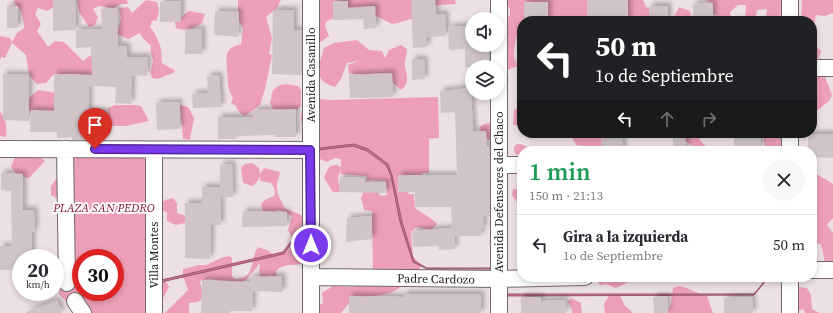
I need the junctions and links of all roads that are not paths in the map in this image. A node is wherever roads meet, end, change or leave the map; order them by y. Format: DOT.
graph roads {
  1 [pos="311,0"];
  2 [pos="499,0"];
  3 [pos="790,0"];
  4 [pos="790,16"];
  5 [pos="817,68"];
  6 [pos="833,68"];
  7 [pos="0,149"];
  8 [pos="65,149"];
  9 [pos="154,150"];
  10 [pos="310,150"];
  11 [pos="500,165"];
  12 [pos="517,165"];
  13 [pos="817,270"];
  14 [pos="833,270"];
  15 [pos="311,277"];
  16 [pos="499,279"];
  17 [pos="517,279"];
  18 [pos="790,282"];
  19 [pos="67,283"];
  20 [pos="154,313"];
  21 [pos="311,313"];
  22 [pos="499,313"];
  23 [pos="790,313"];
  1 -- 10 [label="street, Avenida Casanillo"];
  2 -- 11 [label="street, Avenida Defensores del Chaco"];
  3 -- 4 [label="street"];
  5 -- 6 [label="street"];
  7 -- 8 [label="street"];
  8 -- 9 [label="street"];
  8 -- 19 [label="street"];
  9 -- 10 [label="street"];
  9 -- 20 [label="street, Villa Montes"];
  10 -- 15 [label="street, Avenida Casanillo"];
  11 -- 12 [label="street"];
  11 -- 16 [label="street, Avenida Defensores del Chaco"];
  13 -- 14 [label="street"];
  15 -- 16 [label="street, Padre Cardozo"];
  15 -- 21 [label="street, Avenida Casanillo"];
  16 -- 17 [label="street, Padre Cardozo"];
  16 -- 22 [label="street, Avenida Defensores del Chaco"];
  18 -- 23 [label="street"];
}
